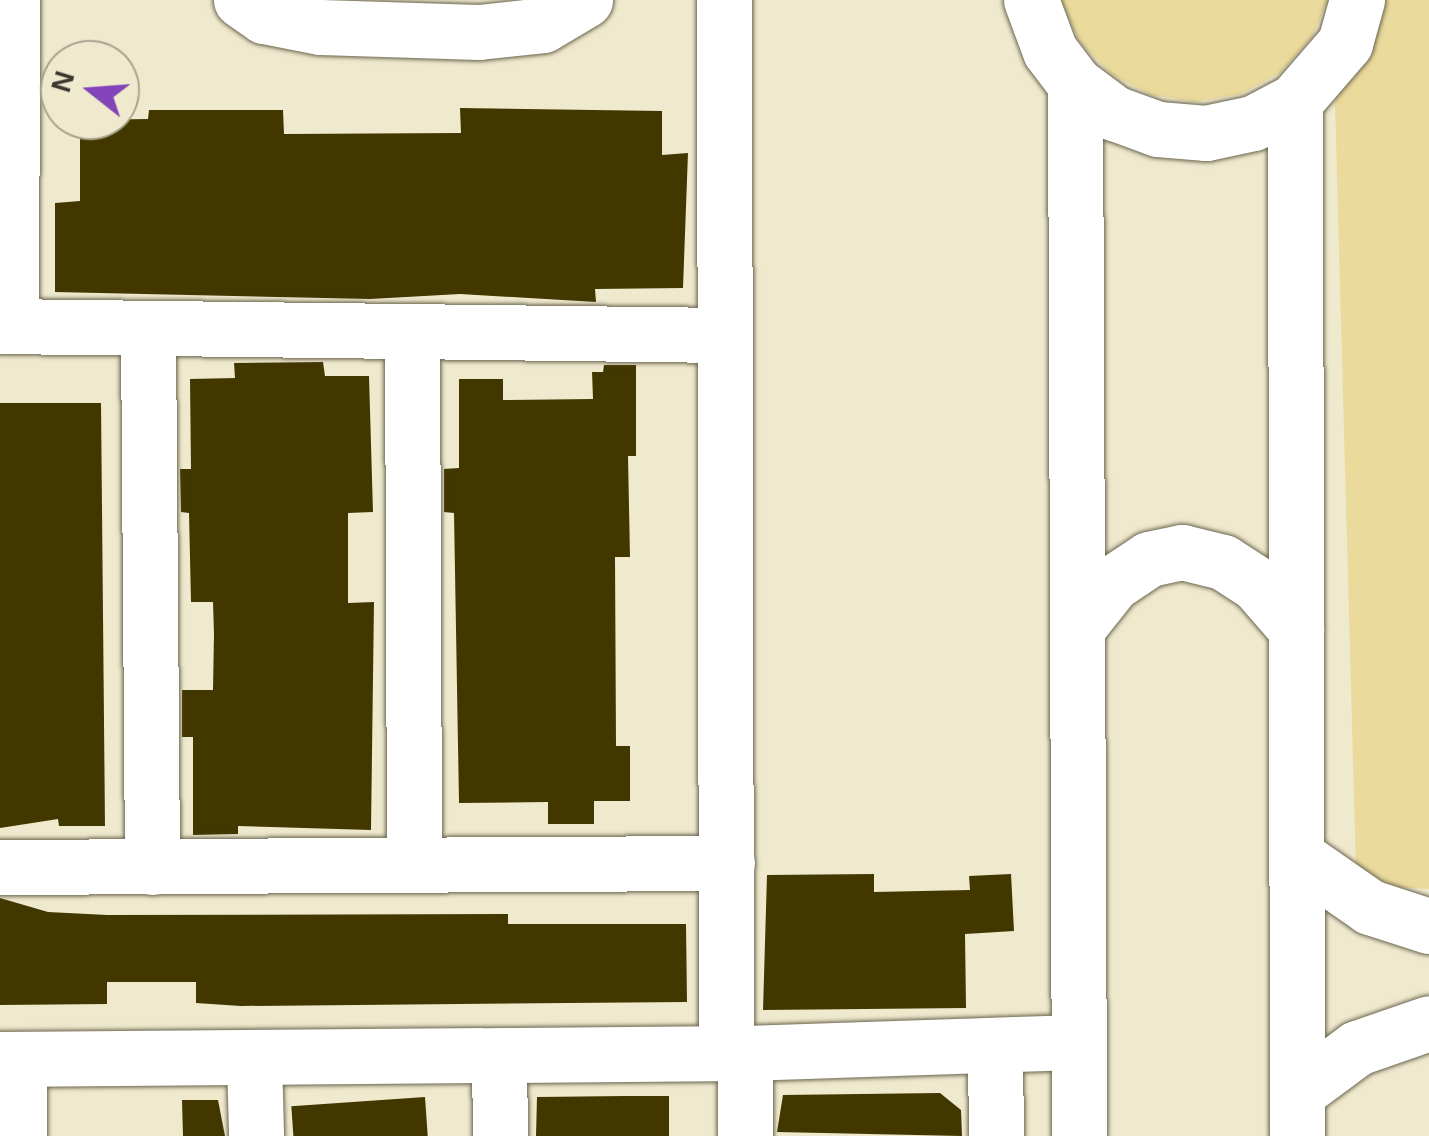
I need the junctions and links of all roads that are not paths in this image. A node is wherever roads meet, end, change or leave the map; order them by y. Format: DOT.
graph roads {
  1 [pos="12,0"];
  2 [pos="241,0"];
  3 [pos="585,0"];
  4 [pos="724,0"];
  5 [pos="1357,0"];
  6 [pos="1023,4"];
  7 [pos="1076,84"];
  8 [pos="1295,101"];
  9 [pos="5,326"];
  10 [pos="148,331"];
  11 [pos="412,332"];
  12 [pos="725,335"];
  13 [pos="1078,627"];
  14 [pos="1296,629"];
  15 [pos="1298,857"];
  16 [pos="414,862"];
  17 [pos="727,862"];
  18 [pos="152,867"];
  19 [pos="0,868"];
  20 [pos="1429,926"];
  21 [pos="1429,1023"];
  22 [pos="1077,1042"];
  23 [pos="995,1046"];
  24 [pos="736,1053"];
  25 [pos="499,1055"];
  26 [pos="254,1056"];
  27 [pos="9,1059"];
  28 [pos="1298,1114"];
  29 [pos="18,1136"];
  30 [pos="256,1136"];
  31 [pos="500,1136"];
  32 [pos="746,1136"];
  33 [pos="996,1136"];
  34 [pos="1079,1136"];
  1 -- 9 [label="street"];
  2 -- 3 [label="street"];
  4 -- 12 [label="street"];
  5 -- 8 [label="street"];
  6 -- 7 [label="street"];
  7 -- 8 [label="street"];
  7 -- 13 [label="street"];
  8 -- 14 [label="street"];
  9 -- 10 [label="street"];
  10 -- 11 [label="street"];
  10 -- 18 [label="street"];
  11 -- 12 [label="street"];
  11 -- 16 [label="street"];
  12 -- 17 [label="street"];
  13 -- 14 [label="street"];
  13 -- 22 [label="street"];
  14 -- 15 [label="street"];
  15 -- 20 [label="street"];
  15 -- 28 [label="street"];
  16 -- 17 [label="street"];
  16 -- 18 [label="street"];
  17 -- 24 [label="street"];
  18 -- 19 [label="street"];
  21 -- 28 [label="street"];
  22 -- 23 [label="street"];
  22 -- 34 [label="street"];
  23 -- 24 [label="street"];
  23 -- 33 [label="street"];
  24 -- 25 [label="street"];
  24 -- 32 [label="street"];
  25 -- 26 [label="street"];
  25 -- 31 [label="street"];
  26 -- 27 [label="street"];
  26 -- 30 [label="street"];
  27 -- 29 [label="street"];
}
